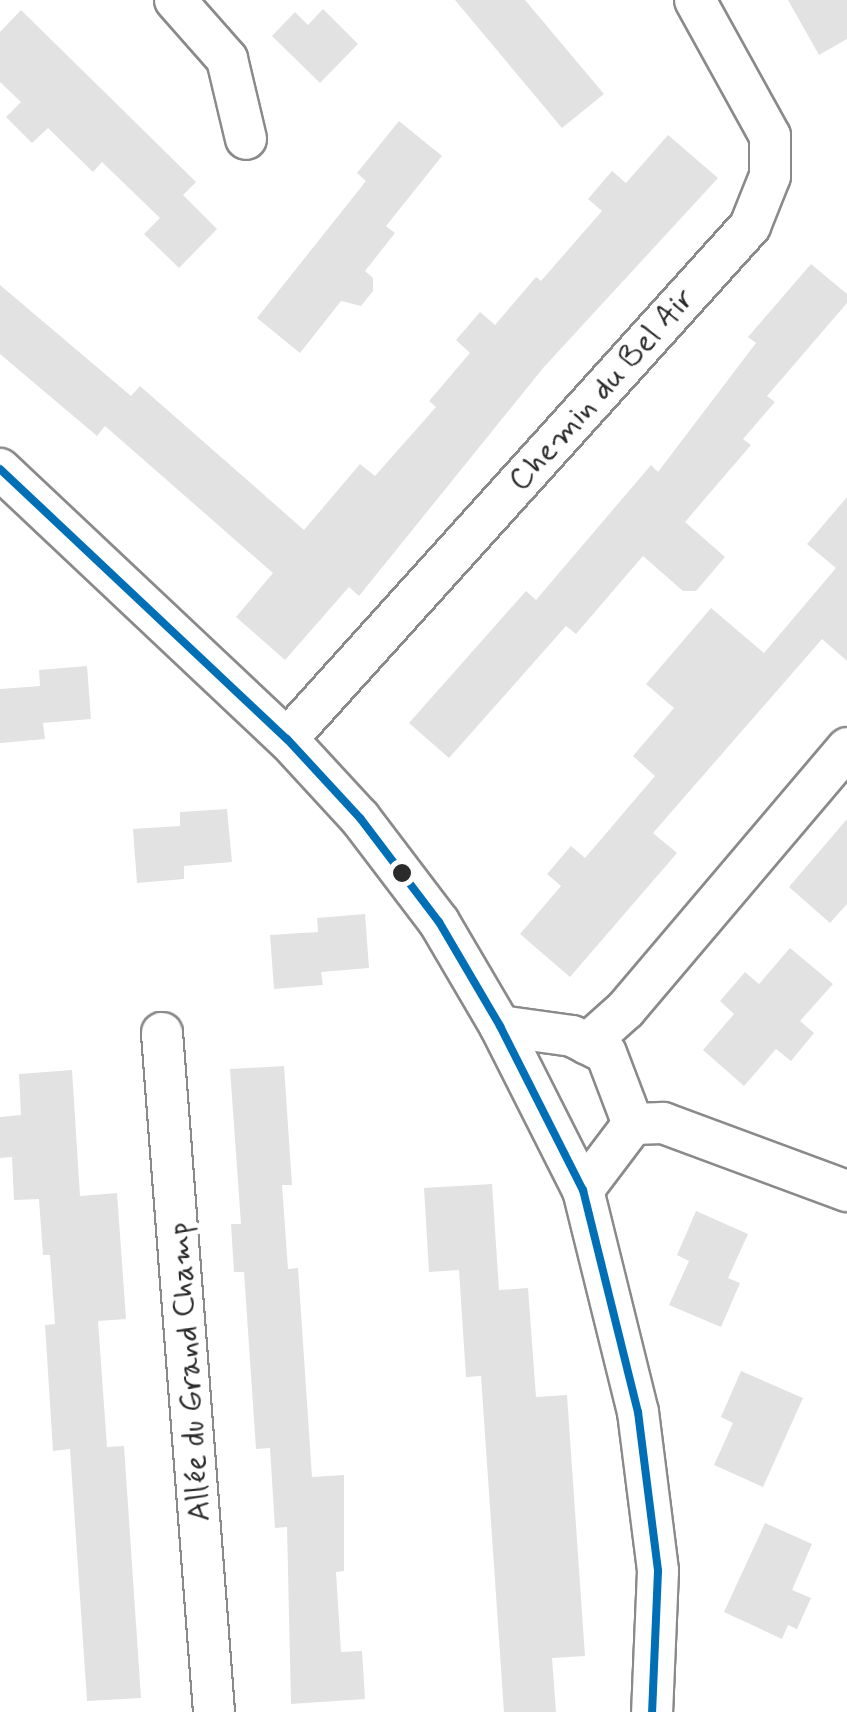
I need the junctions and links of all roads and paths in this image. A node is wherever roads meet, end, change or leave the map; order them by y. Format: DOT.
graph roads {
  1 [pos="174,0"];
  2 [pos="695,0"];
  3 [pos="246,139"];
  4 [pos="0,469"];
  5 [pos="287,739"];
  6 [pos="847,748"];
  7 [pos="500,1026"];
  8 [pos="162,1033"];
  9 [pos="587,1044"];
  10 [pos="633,1124"];
  11 [pos="583,1190"];
  12 [pos="847,1191"];
  13 [pos="214,1712"];
  14 [pos="652,1712"];
  1 -- 3 [label="street"];
  2 -- 5 [label="street, Chemin du Bel Air"];
  4 -- 5 [label="street"];
  5 -- 7 [label="street"];
  6 -- 9 [label="street"];
  7 -- 9 [label="street"];
  7 -- 11 [label="street"];
  8 -- 13 [label="street, Allée du Grand Champ"];
  9 -- 10 [label="street"];
  10 -- 11 [label="street"];
  10 -- 12 [label="street"];
  11 -- 14 [label="street"];
}
